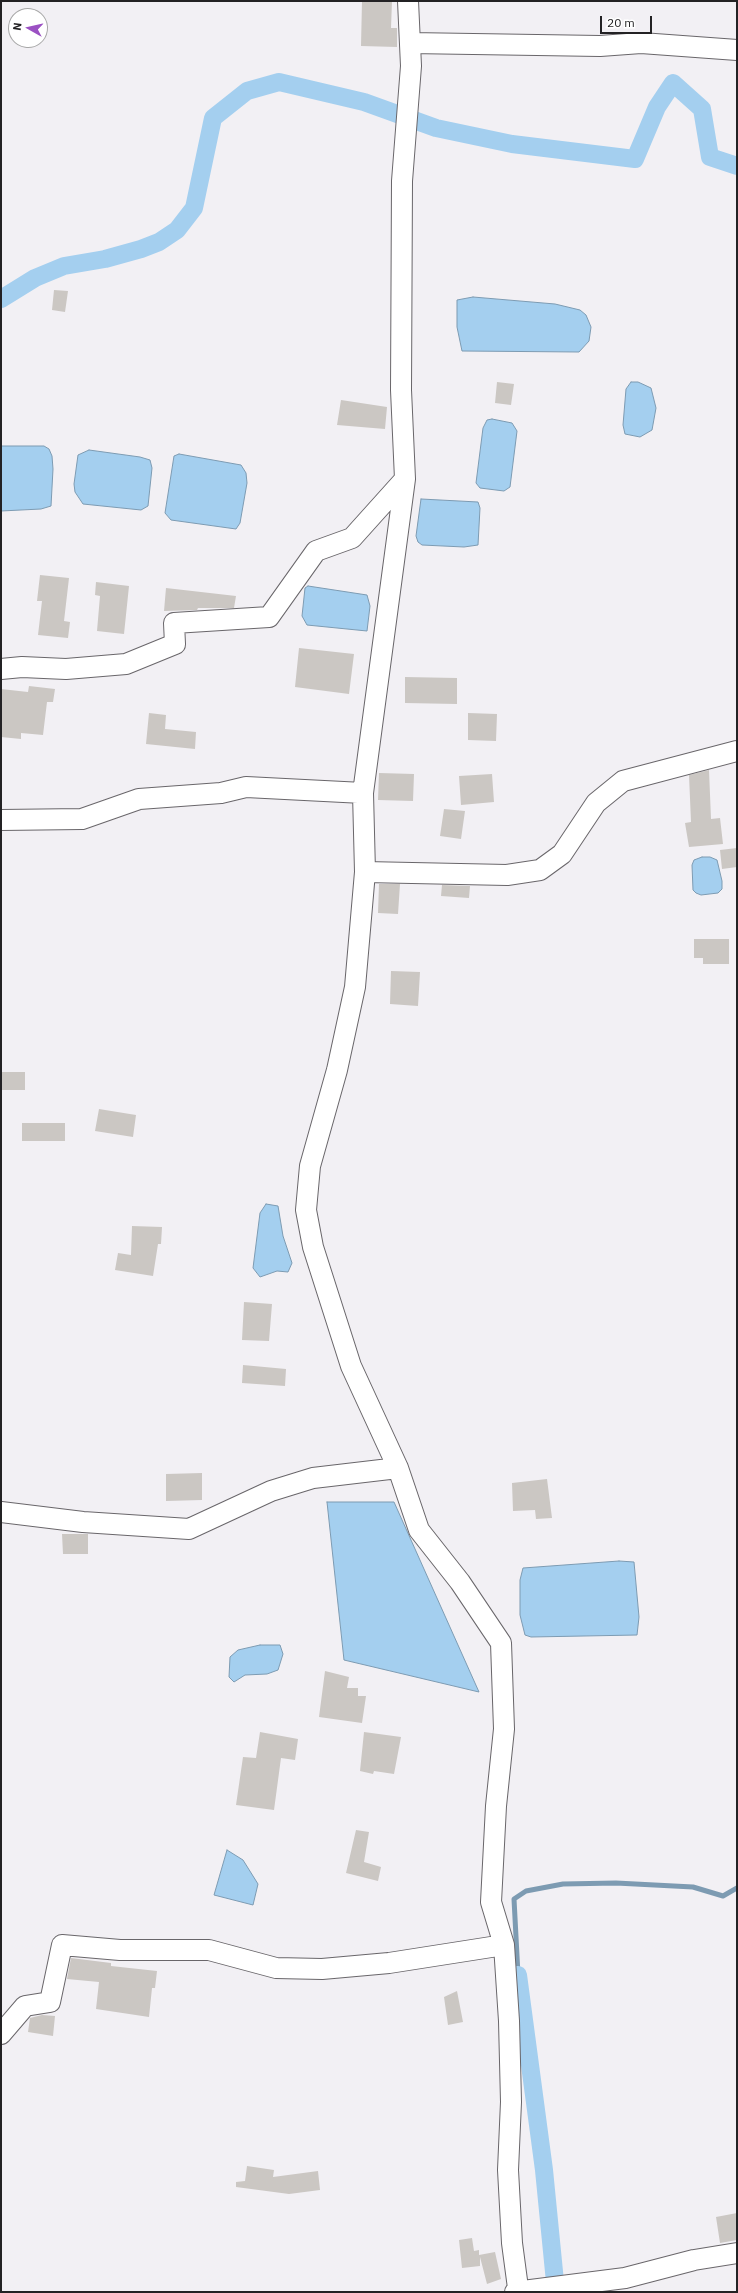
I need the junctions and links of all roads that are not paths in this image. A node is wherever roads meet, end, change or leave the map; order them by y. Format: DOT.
graph roads {
  1 [pos="408,1"];
  2 [pos="410,43"];
  3 [pos="737,50"];
  4 [pos="405,479"];
  5 [pos="1,669"];
  6 [pos="737,751"];
  7 [pos="363,793"];
  8 [pos="1,820"];
  9 [pos="366,872"];
  10 [pos="398,1468"];
  11 [pos="1,1512"];
  12 [pos="504,1945"];
  13 [pos="1,2034"];
  14 [pos="737,2253"];
  15 [pos="519,2292"];
  1 -- 2 [label="street"];
  2 -- 3 [label="street"];
  2 -- 4 [label="street"];
  4 -- 5 [label="street"];
  4 -- 7 [label="street"];
  6 -- 9 [label="street"];
  7 -- 8 [label="street"];
  7 -- 9 [label="street"];
  9 -- 10 [label="street"];
  10 -- 11 [label="street"];
  10 -- 12 [label="street"];
  12 -- 13 [label="street"];
  12 -- 15 [label="street"];
  14 -- 15 [label="street"];
}
